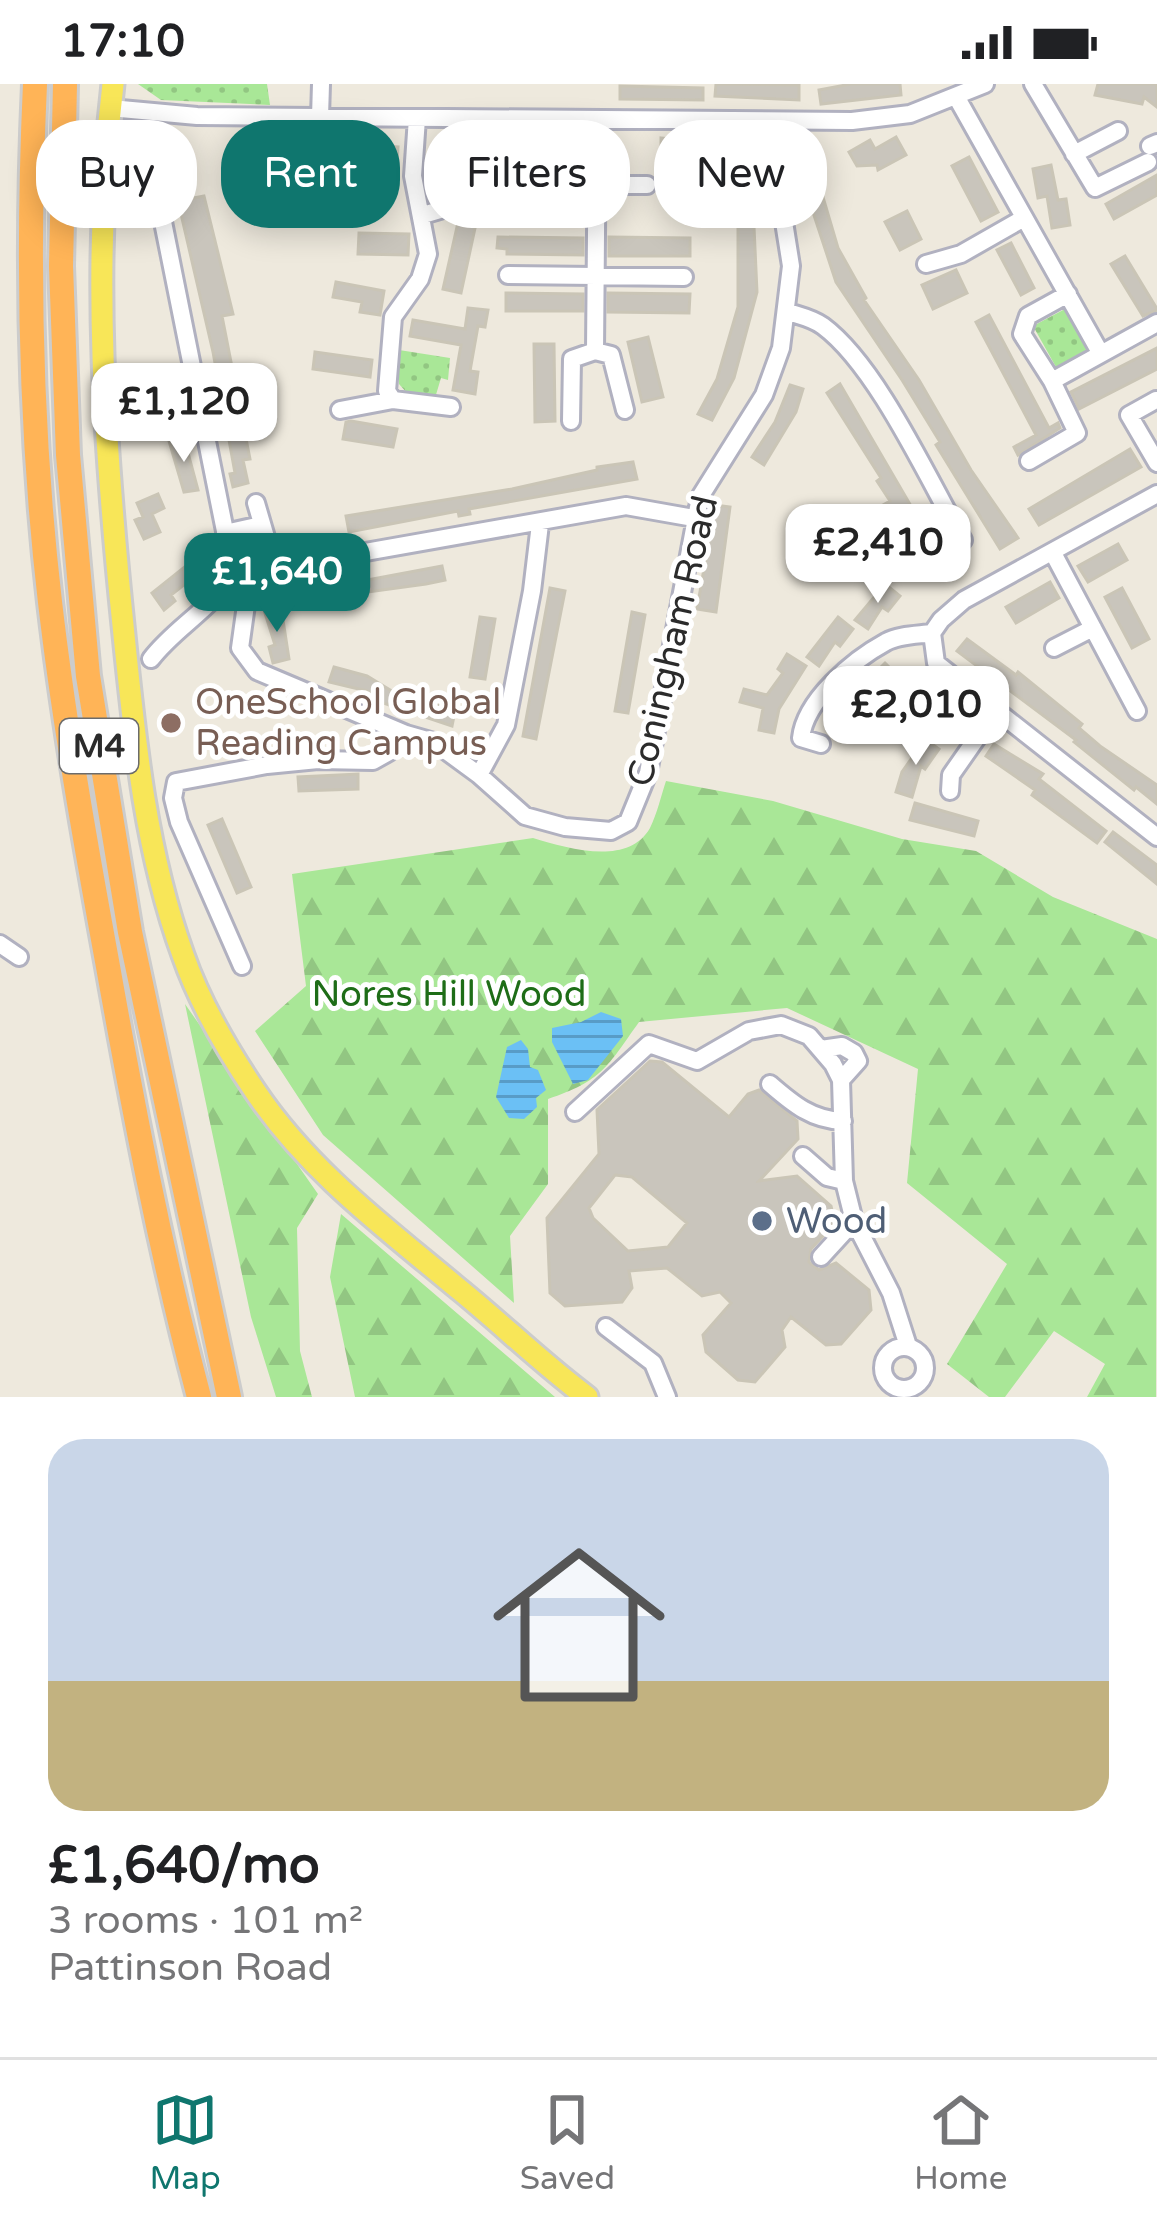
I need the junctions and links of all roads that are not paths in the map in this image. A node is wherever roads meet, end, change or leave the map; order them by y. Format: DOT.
graph roads {
  1 [pos="35,84"];
  2 [pos="65,84"];
  3 [pos="113,84"];
  4 [pos="321,84"];
  5 [pos="985,84"];
  6 [pos="1033,84"];
  7 [pos="957,98"];
  8 [pos="110,108"];
  9 [pos="320,117"];
  10 [pos="417,118"];
  11 [pos="597,120"];
  12 [pos="827,122"];
  13 [pos="1118,131"];
  14 [pos="1152,150"];
  15 [pos="1075,154"];
  16 [pos="630,181"];
  17 [pos="647,184"];
  18 [pos="423,215"];
  19 [pos="1024,218"];
  20 [pos="164,228"];
  21 [pos="596,228"];
  22 [pos="785,228"];
  23 [pos="926,264"];
  24 [pos="508,275"];
  25 [pos="597,277"];
  26 [pos="684,277"];
  27 [pos="1068,294"];
  28 [pos="788,312"];
  29 [pos="1157,323"];
  30 [pos="595,351"];
  31 [pos="1101,354"];
  32 [pos="1052,382"];
  33 [pos="393,400"];
  34 [pos="1156,400"];
  35 [pos="452,407"];
  36 [pos="340,410"];
  37 [pos="625,410"];
  38 [pos="572,421"];
  39 [pos="1029,460"];
  40 [pos="1157,464"];
  41 [pos="1157,494"];
  42 [pos="256,503"];
  43 [pos="694,518"];
  44 [pos="540,524"];
  45 [pos="261,525"];
  46 [pos="225,533"];
  47 [pos="963,540"];
  48 [pos="1053,553"];
  49 [pos="275,568"];
  50 [pos="1093,628"];
  51 [pos="932,633"];
  52 [pos="1054,648"];
  53 [pos="151,659"];
  54 [pos="1137,711"];
  55 [pos="994,712"];
  56 [pos="406,734"];
  57 [pos="821,743"];
  58 [pos="479,775"];
  59 [pos="950,791"];
  60 [pos="1157,837"];
  61 [pos="0,944"];
  62 [pos="19,957"];
  63 [pos="242,966"];
  64 [pos="770,1084"];
  65 [pos="574,1112"];
  66 [pos="843,1121"];
  67 [pos="802,1156"];
  68 [pos="844,1181"];
  69 [pos="854,1221"];
  70 [pos="821,1257"];
  71 [pos="605,1327"];
  72 [pos="908,1346"];
  73 [pos="580,1394"];
  74 [pos="199,1397"];
  75 [pos="230,1397"];
  76 [pos="667,1397"];
  1 -- 74 [label="highway, M4"];
  2 -- 75 [label="highway, M4"];
  3 -- 8 [label="main road"];
  4 -- 9 [label="street"];
  5 -- 7 [label="street"];
  6 -- 15 [label="street"];
  7 -- 12 [label="street"];
  7 -- 19 [label="street"];
  8 -- 9 [label="street"];
  8 -- 73 [label="main road"];
  9 -- 10 [label="street"];
  10 -- 11 [label="street"];
  10 -- 18 [label="street"];
  13 -- 15 [label="street"];
  14 -- 15 [label="street"];
  16 -- 17 [label="street"];
  18 -- 33 [label="street"];
  19 -- 23 [label="street"];
  19 -- 27 [label="street"];
  20 -- 46 [label="street"];
  21 -- 25 [label="street"];
  22 -- 28 [label="street, Coningham Road"];
  24 -- 25 [label="street"];
  25 -- 26 [label="street"];
  25 -- 30 [label="street"];
  27 -- 31 [label="street"];
  27 -- 32 [label="street"];
  28 -- 43 [label="street, Coningham Road"];
  28 -- 47 [label="street"];
  29 -- 31 [label="street"];
  30 -- 37 [label="street"];
  30 -- 38 [label="street"];
  31 -- 32 [label="street"];
  32 -- 39 [label="street"];
  33 -- 35 [label="street"];
  33 -- 36 [label="street"];
  34 -- 40 [label="street"];
  41 -- 48 [label="street"];
  42 -- 45 [label="street"];
  43 -- 44 [label="street"];
  43 -- 58 [label="street, Coningham Road"];
  44 -- 49 [label="street"];
  44 -- 58 [label="street"];
  45 -- 46 [label="street"];
  45 -- 49 [label="street"];
  46 -- 53 [label="street"];
  48 -- 50 [label="street"];
  48 -- 51 [label="street"];
  49 -- 56 [label="street"];
  50 -- 52 [label="street"];
  50 -- 54 [label="street"];
  51 -- 55 [label="street"];
  51 -- 57 [label="street"];
  55 -- 59 [label="street"];
  55 -- 60 [label="street"];
  56 -- 58 [label="street"];
  56 -- 63 [label="street"];
  61 -- 62 [label="street"];
  64 -- 66 [label="street"];
  65 -- 66 [label="street"];
  66 -- 68 [label="street"];
  67 -- 68 [label="street"];
  68 -- 69 [label="street"];
  69 -- 70 [label="street"];
  69 -- 72 [label="street"];
  71 -- 76 [label="street"];
}
